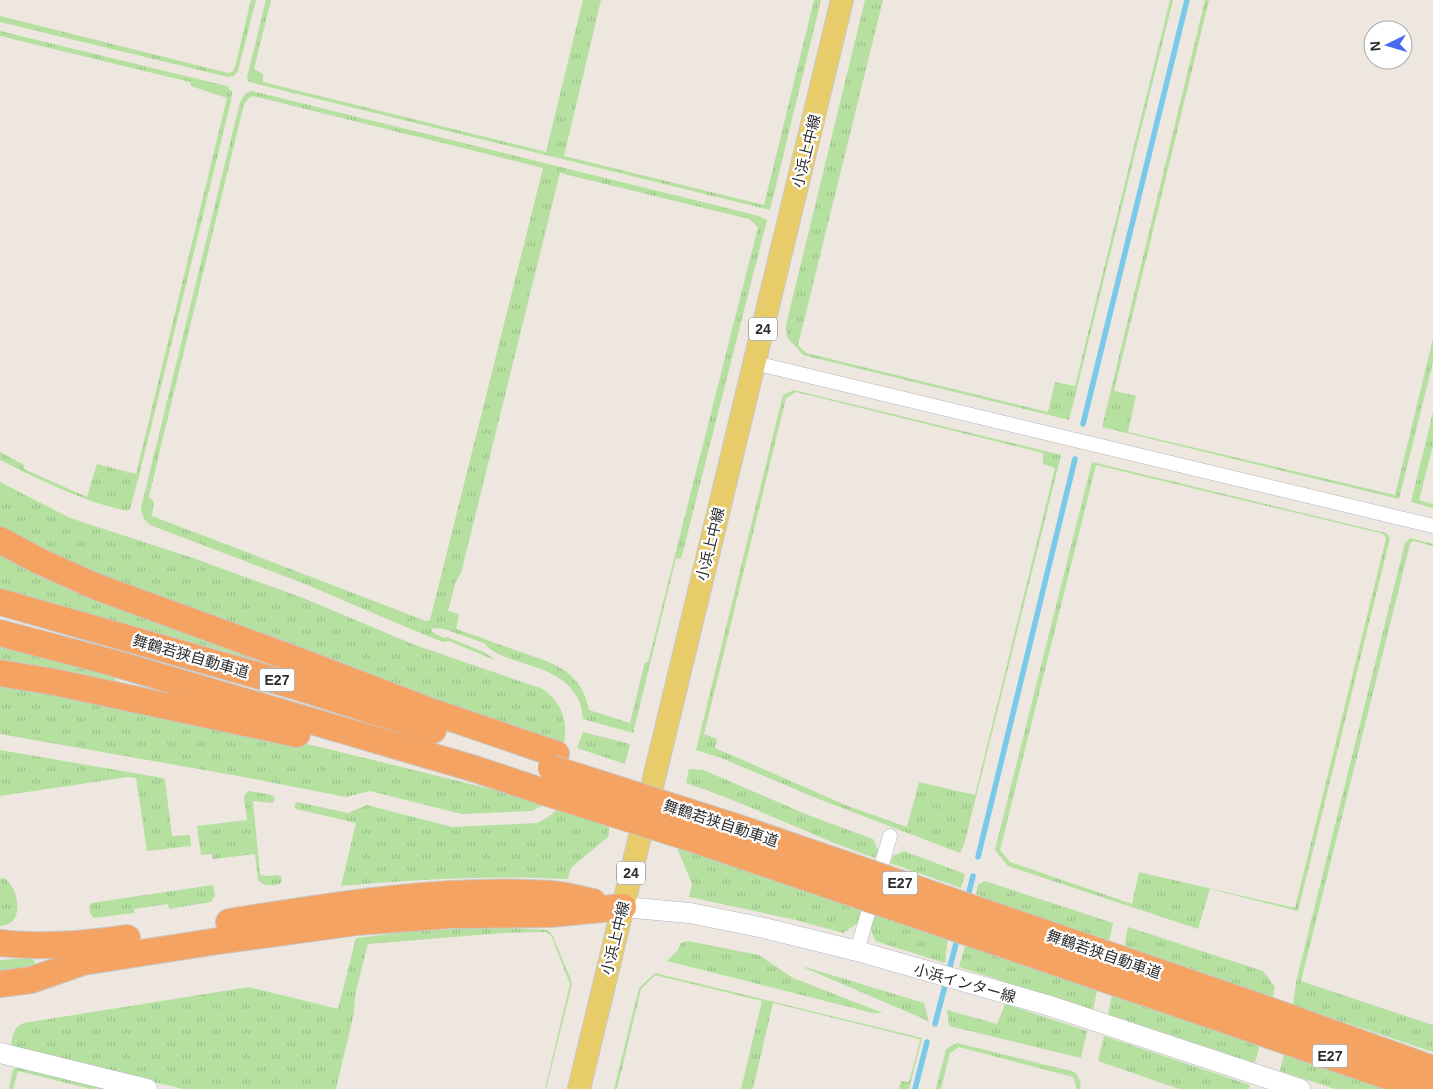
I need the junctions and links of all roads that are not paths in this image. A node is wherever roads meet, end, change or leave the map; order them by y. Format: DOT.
graph roads {
  1 [pos="842,0"];
  2 [pos="755,362"];
  3 [pos="1433,526"];
  4 [pos="0,540"];
  5 [pos="0,602"];
  6 [pos="0,633"];
  7 [pos="0,673"];
  8 [pos="475,769"];
  9 [pos="550,771"];
  10 [pos="890,836"];
  11 [pos="623,907"];
  12 [pos="7,946"];
  13 [pos="857,951"];
  14 [pos="0,984"];
  15 [pos="0,1053"];
  16 [pos="1433,1069"];
  17 [pos="147,1089"];
  18 [pos="579,1089"];
  19 [pos="1300,1089"];
  20 [pos="1424,1089"];
  1 -- 2 [label="main road, 小浜上中線 / 24"];
  2 -- 3 [label="street"];
  2 -- 11 [label="main road, 小浜上中線 / 24"];
  4 -- 9 [label="highway"];
  5 -- 9 [label="highway, 舞鶴若狭自動車道 / E27"];
  6 -- 8 [label="highway, 舞鶴若狭自動車道 / E27"];
  7 -- 8 [label="highway"];
  8 -- 9 [label="highway, 舞鶴若狭自動車道 / E27"];
  9 -- 16 [label="highway, 舞鶴若狭自動車道 / E27, bridge"];
  9 -- 20 [label="highway, 舞鶴若狭自動車道 / E27, bridge"];
  10 -- 13 [label="street"];
  11 -- 12 [label="highway"];
  11 -- 13 [label="main road, 小浜インター線"];
  11 -- 14 [label="highway"];
  11 -- 18 [label="main road, 小浜上中線 / 24"];
  13 -- 19 [label="main road, 小浜インター線"];
  15 -- 17 [label="main road"];
}
